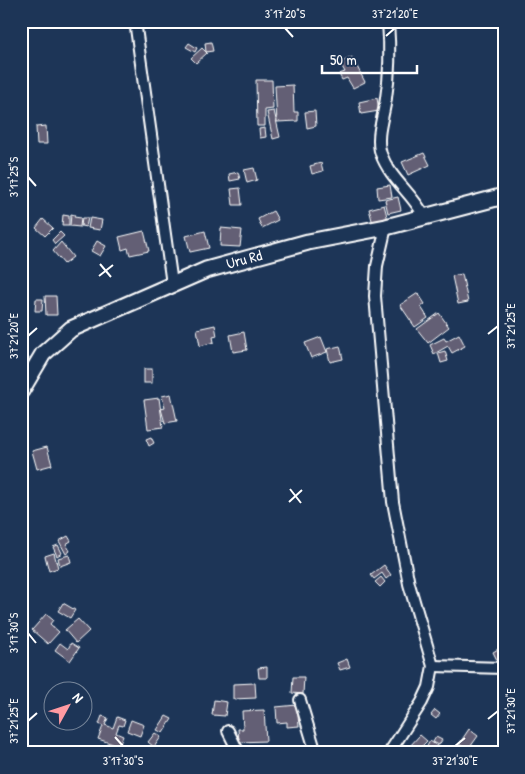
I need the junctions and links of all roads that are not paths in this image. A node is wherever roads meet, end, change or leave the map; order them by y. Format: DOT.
graph roads {
  1 [pos="135,21"];
  2 [pos="388,21"];
  3 [pos="504,196"];
  4 [pos="424,216"];
  5 [pos="386,227"];
  6 [pos="172,284"];
  7 [pos="21,391"];
  8 [pos="433,666"];
  9 [pos="504,668"];
  10 [pos="300,700"];
  11 [pos="228,731"];
  12 [pos="239,753"];
  13 [pos="316,753"];
  14 [pos="389,753"];
  1 -- 6 [label="street"];
  2 -- 4 [label="street"];
  3 -- 4 [label="street, Uru Rd"];
  4 -- 5 [label="street, Uru Rd"];
  5 -- 6 [label="street, Uru Rd"];
  5 -- 8 [label="street"];
  6 -- 7 [label="street, Uru Rd"];
  8 -- 9 [label="street"];
  8 -- 14 [label="street"];
  10 -- 13 [label="street"];
  11 -- 12 [label="street"];
}
